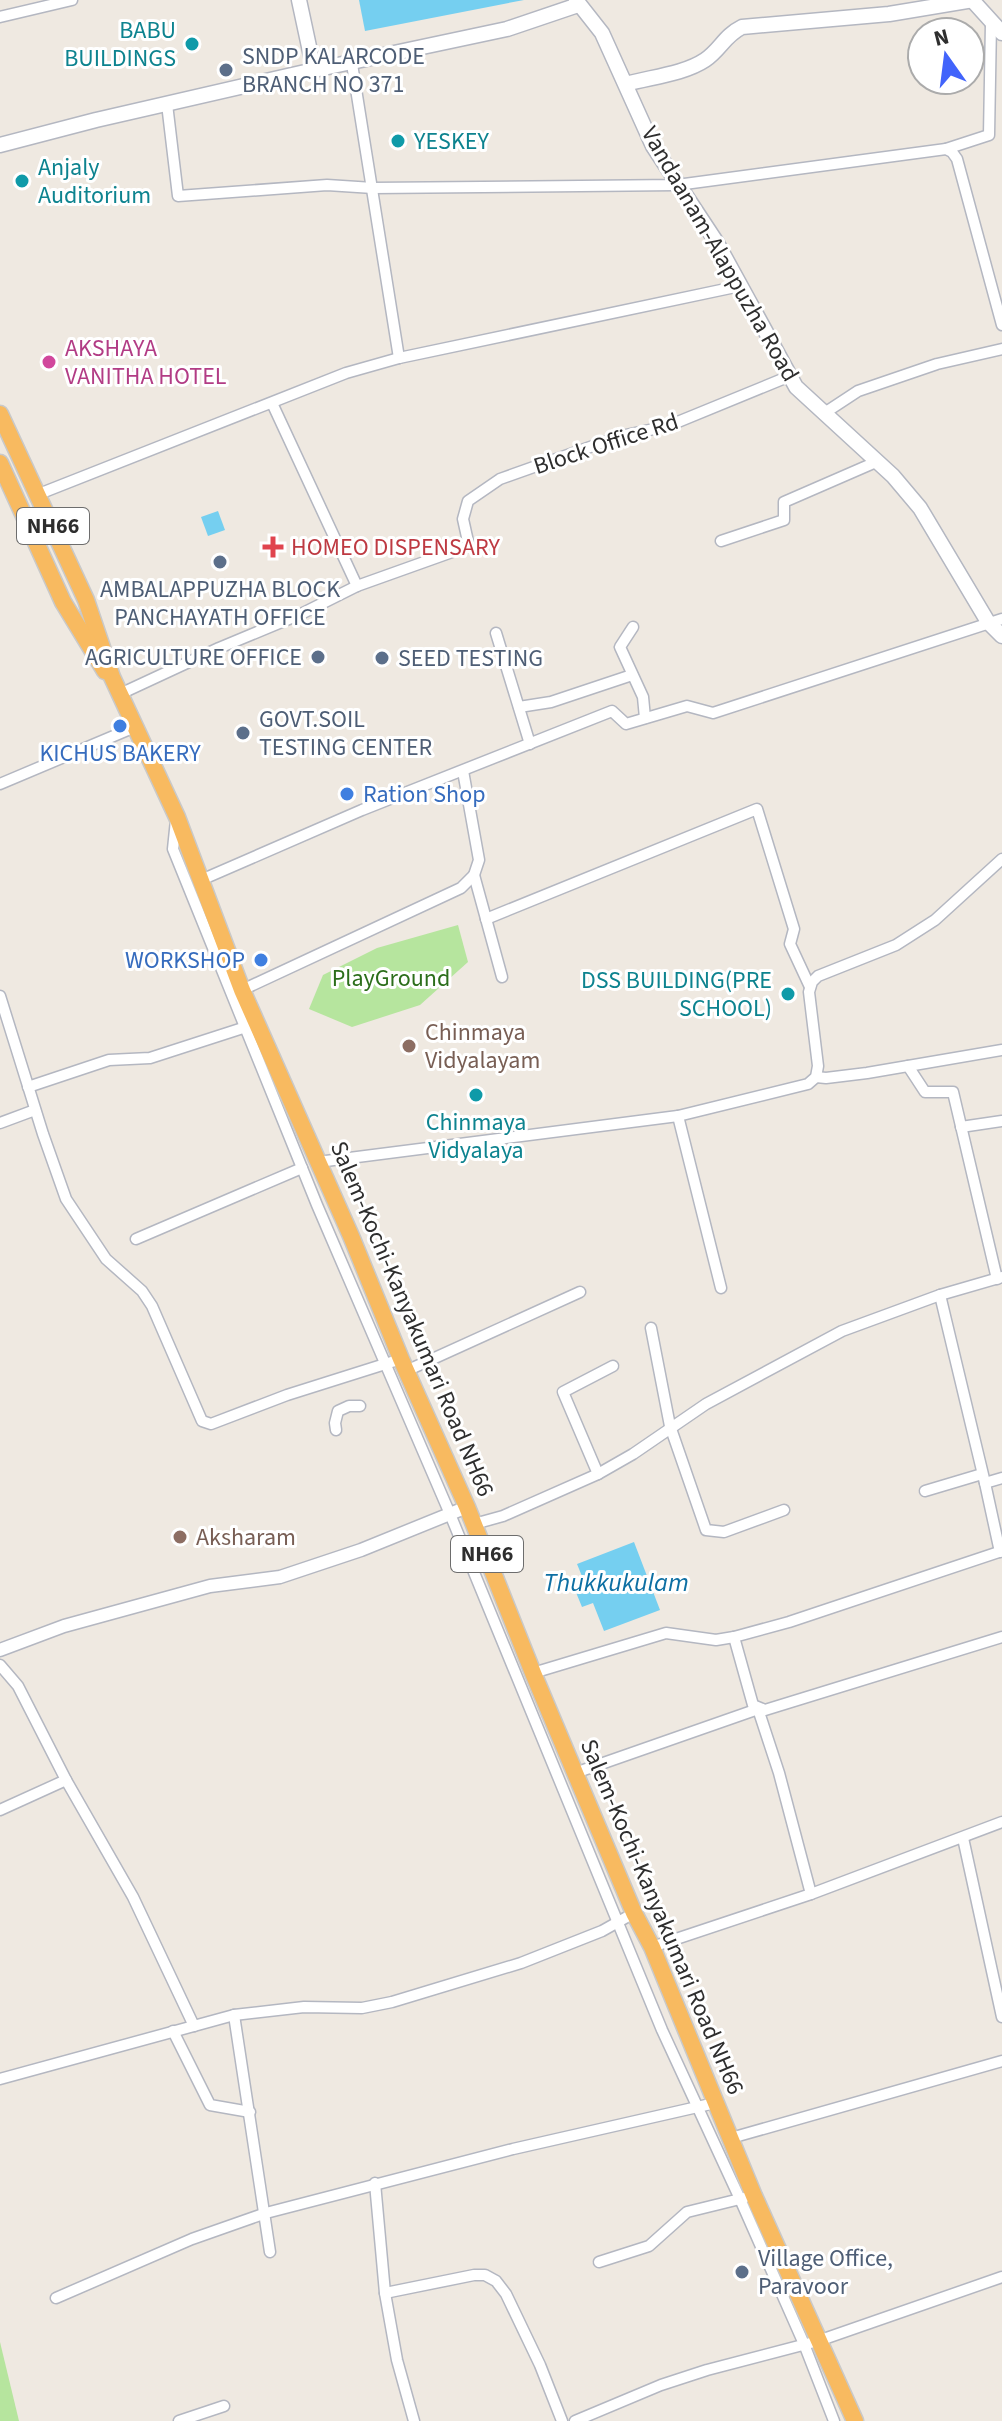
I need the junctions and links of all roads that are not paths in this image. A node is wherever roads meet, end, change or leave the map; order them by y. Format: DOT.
graph roads {
  1 [pos="72,0"];
  2 [pos="299,0"];
  3 [pos="973,1"];
  4 [pos="577,3"];
  5 [pos="0,17"];
  6 [pos="997,28"];
  7 [pos="352,64"];
  8 [pos="314,70"];
  9 [pos="626,84"];
  10 [pos="167,104"];
  11 [pos="0,145"];
  12 [pos="946,149"];
  13 [pos="677,185"];
  14 [pos="373,188"];
  15 [pos="740,286"];
  16 [pos="1002,325"];
  17 [pos="1002,349"];
  18 [pos="399,358"];
  19 [pos="790,376"];
  20 [pos="272,403"];
  21 [pos="0,414"];
  22 [pos="823,414"];
  23 [pos="876,462"];
  24 [pos="0,463"];
  25 [pos="39,494"];
  26 [pos="721,541"];
  27 [pos="357,586"];
  28 [pos="995,620"];
  29 [pos="633,627"];
  30 [pos="496,633"];
  31 [pos="1002,636"];
  32 [pos="632,675"];
  33 [pos="118,691"];
  34 [pos="519,707"];
  35 [pos="645,718"];
  36 [pos="135,727"];
  37 [pos="530,744"];
  38 [pos="463,771"];
  39 [pos="0,784"];
  40 [pos="177,817"];
  41 [pos="1002,859"];
  42 [pos="474,875"];
  43 [pos="201,880"];
  44 [pos="486,919"];
  45 [pos="502,977"];
  46 [pos="810,987"];
  47 [pos="242,990"];
  48 [pos="1,1000"];
  49 [pos="246,1027"];
  50 [pos="1002,1050"];
  51 [pos="908,1066"];
  52 [pos="816,1077"];
  53 [pos="28,1087"];
  54 [pos="35,1110"];
  55 [pos="678,1116"];
  56 [pos="1002,1121"];
  57 [pos="0,1123"];
  58 [pos="961,1127"];
  59 [pos="310,1165"];
  60 [pos="136,1239"];
  61 [pos="1000,1278"];
  62 [pos="721,1288"];
  63 [pos="580,1292"];
  64 [pos="940,1295"];
  65 [pos="651,1328"];
  66 [pos="397,1364"];
  67 [pos="613,1366"];
  68 [pos="360,1406"];
  69 [pos="670,1426"];
  70 [pos="336,1430"];
  71 [pos="598,1474"];
  72 [pos="1002,1478"];
  73 [pos="984,1479"];
  74 [pos="925,1491"];
  75 [pos="467,1507"];
  76 [pos="784,1510"];
  77 [pos="450,1514"];
  78 [pos="474,1524"];
  79 [pos="1001,1551"];
  80 [pos="734,1637"];
  81 [pos="1002,1637"];
  82 [pos="0,1650"];
  83 [pos="0,1665"];
  84 [pos="533,1673"];
  85 [pos="758,1709"];
  86 [pos="575,1773"];
  87 [pos="66,1780"];
  88 [pos="0,1810"];
  89 [pos="1002,1822"];
  90 [pos="963,1838"];
  91 [pos="811,1894"];
  92 [pos="634,1913"];
  93 [pos="617,1921"];
  94 [pos="652,1947"];
  95 [pos="234,2015"];
  96 [pos="1002,2017"];
  97 [pos="194,2026"];
  98 [pos="173,2031"];
  99 [pos="1002,2061"];
  100 [pos="0,2079"];
  101 [pos="715,2103"];
  102 [pos="697,2107"];
  103 [pos="250,2112"];
  104 [pos="731,2138"];
  105 [pos="375,2183"];
  106 [pos="747,2197"];
  107 [pos="266,2213"];
  108 [pos="270,2252"];
  109 [pos="599,2262"];
  110 [pos="1002,2277"];
  111 [pos="385,2293"];
  112 [pos="56,2298"];
  113 [pos="811,2343"];
  114 [pos="224,2406"];
  115 [pos="179,2421"];
  116 [pos="414,2421"];
  117 [pos="562,2421"];
  118 [pos="575,2421"];
  119 [pos="834,2421"];
  120 [pos="855,2421"];
  1 -- 5 [label="street"];
  2 -- 8 [label="main road"];
  3 -- 6 [label="main road"];
  3 -- 9 [label="main road"];
  4 -- 7 [label="main road"];
  4 -- 9 [label="main road, Vandaanam-Alappuzha Road"];
  6 -- 12 [label="street"];
  7 -- 8 [label="main road"];
  7 -- 14 [label="street"];
  8 -- 10 [label="main road"];
  9 -- 13 [label="main road, Vandaanam-Alappuzha Road"];
  10 -- 11 [label="main road"];
  10 -- 14 [label="street"];
  12 -- 13 [label="street"];
  12 -- 16 [label="street"];
  13 -- 14 [label="street"];
  13 -- 15 [label="main road, Vandaanam-Alappuzha Road"];
  14 -- 18 [label="street"];
  15 -- 18 [label="street"];
  15 -- 19 [label="main road, Vandaanam-Alappuzha Road"];
  17 -- 22 [label="street"];
  18 -- 20 [label="street"];
  19 -- 22 [label="main road, Vandaanam-Alappuzha Road"];
  19 -- 27 [label="street, Block Office Rd"];
  20 -- 25 [label="street"];
  20 -- 27 [label="street"];
  21 -- 25 [label="highway, Salem-Kochi-Kanyakumari Road NH66 / NH66"];
  22 -- 23 [label="main road, Vandaanam-Alappuzha Road"];
  23 -- 26 [label="street"];
  23 -- 28 [label="main road, Vandaanam-Alappuzha Road"];
  24 -- 33 [label="highway, NH66"];
  25 -- 33 [label="highway, Salem-Kochi-Kanyakumari Road NH66 / NH66"];
  27 -- 33 [label="street"];
  28 -- 31 [label="main road, Vandaanam-Alappuzha Road"];
  28 -- 35 [label="street"];
  29 -- 32 [label="street"];
  30 -- 34 [label="street"];
  32 -- 34 [label="street"];
  32 -- 35 [label="street"];
  33 -- 36 [label="highway, Salem-Kochi-Kanyakumari Road NH66 / NH66"];
  34 -- 37 [label="street"];
  35 -- 37 [label="street"];
  36 -- 39 [label="street"];
  36 -- 40 [label="highway, Salem-Kochi-Kanyakumari Road NH66 / NH66"];
  37 -- 38 [label="street"];
  38 -- 42 [label="street"];
  38 -- 43 [label="street"];
  40 -- 43 [label="highway, Salem-Kochi-Kanyakumari Road NH66 / NH66"];
  40 -- 49 [label="street"];
  41 -- 46 [label="street"];
  42 -- 44 [label="street"];
  42 -- 47 [label="street"];
  43 -- 47 [label="highway, Salem-Kochi-Kanyakumari Road NH66 / NH66"];
  44 -- 45 [label="street"];
  44 -- 46 [label="street"];
  46 -- 52 [label="street"];
  47 -- 59 [label="highway, Salem-Kochi-Kanyakumari Road NH66 / NH66"];
  48 -- 53 [label="street"];
  49 -- 53 [label="street"];
  49 -- 59 [label="street"];
  50 -- 51 [label="street"];
  51 -- 52 [label="street"];
  51 -- 58 [label="street"];
  52 -- 55 [label="street"];
  53 -- 54 [label="street"];
  54 -- 57 [label="street"];
  54 -- 66 [label="street"];
  55 -- 59 [label="street"];
  55 -- 62 [label="street"];
  56 -- 58 [label="street"];
  58 -- 61 [label="street"];
  59 -- 60 [label="street"];
  59 -- 66 [label="highway, Salem-Kochi-Kanyakumari Road NH66 / NH66"];
  61 -- 64 [label="street"];
  63 -- 66 [label="street"];
  64 -- 69 [label="street"];
  64 -- 73 [label="street"];
  65 -- 69 [label="street"];
  66 -- 75 [label="highway, Salem-Kochi-Kanyakumari Road NH66 / NH66"];
  66 -- 77 [label="street"];
  67 -- 71 [label="street"];
  68 -- 70 [label="street"];
  69 -- 71 [label="street"];
  69 -- 76 [label="street"];
  71 -- 78 [label="street"];
  72 -- 73 [label="street"];
  73 -- 74 [label="street"];
  73 -- 79 [label="street"];
  75 -- 77 [label="street"];
  75 -- 78 [label="highway, Salem-Kochi-Kanyakumari Road NH66 / NH66"];
  77 -- 82 [label="street"];
  77 -- 93 [label="street"];
  78 -- 84 [label="highway, Salem-Kochi-Kanyakumari Road NH66 / NH66"];
  79 -- 80 [label="street"];
  80 -- 84 [label="street"];
  80 -- 85 [label="street"];
  81 -- 85 [label="street"];
  83 -- 87 [label="street"];
  84 -- 86 [label="highway, Salem-Kochi-Kanyakumari Road NH66 / NH66"];
  85 -- 86 [label="street"];
  85 -- 91 [label="street"];
  86 -- 92 [label="highway, Salem-Kochi-Kanyakumari Road NH66 / NH66"];
  87 -- 88 [label="street"];
  87 -- 97 [label="street"];
  89 -- 90 [label="street"];
  90 -- 91 [label="street"];
  90 -- 96 [label="street"];
  91 -- 94 [label="street"];
  92 -- 93 [label="street"];
  92 -- 94 [label="highway, Salem-Kochi-Kanyakumari Road NH66 / NH66"];
  93 -- 95 [label="street"];
  93 -- 102 [label="street"];
  94 -- 101 [label="highway, Salem-Kochi-Kanyakumari Road NH66 / NH66"];
  95 -- 97 [label="street"];
  95 -- 103 [label="street"];
  97 -- 98 [label="street"];
  98 -- 100 [label="street"];
  98 -- 103 [label="street"];
  99 -- 104 [label="street"];
  101 -- 102 [label="street"];
  101 -- 104 [label="highway, Salem-Kochi-Kanyakumari Road NH66 / NH66"];
  102 -- 105 [label="street"];
  102 -- 106 [label="street"];
  103 -- 107 [label="street"];
  104 -- 106 [label="highway, Salem-Kochi-Kanyakumari Road NH66 / NH66"];
  105 -- 107 [label="street"];
  105 -- 111 [label="street"];
  106 -- 109 [label="street"];
  106 -- 113 [label="highway, Salem-Kochi-Kanyakumari Road NH66 / NH66"];
  107 -- 108 [label="street"];
  107 -- 112 [label="street"];
  110 -- 113 [label="street"];
  111 -- 116 [label="street"];
  111 -- 117 [label="street"];
  113 -- 118 [label="street"];
  113 -- 119 [label="street"];
  113 -- 120 [label="highway, Salem-Kochi-Kanyakumari Road NH66 / NH66"];
  114 -- 115 [label="street"];
}
